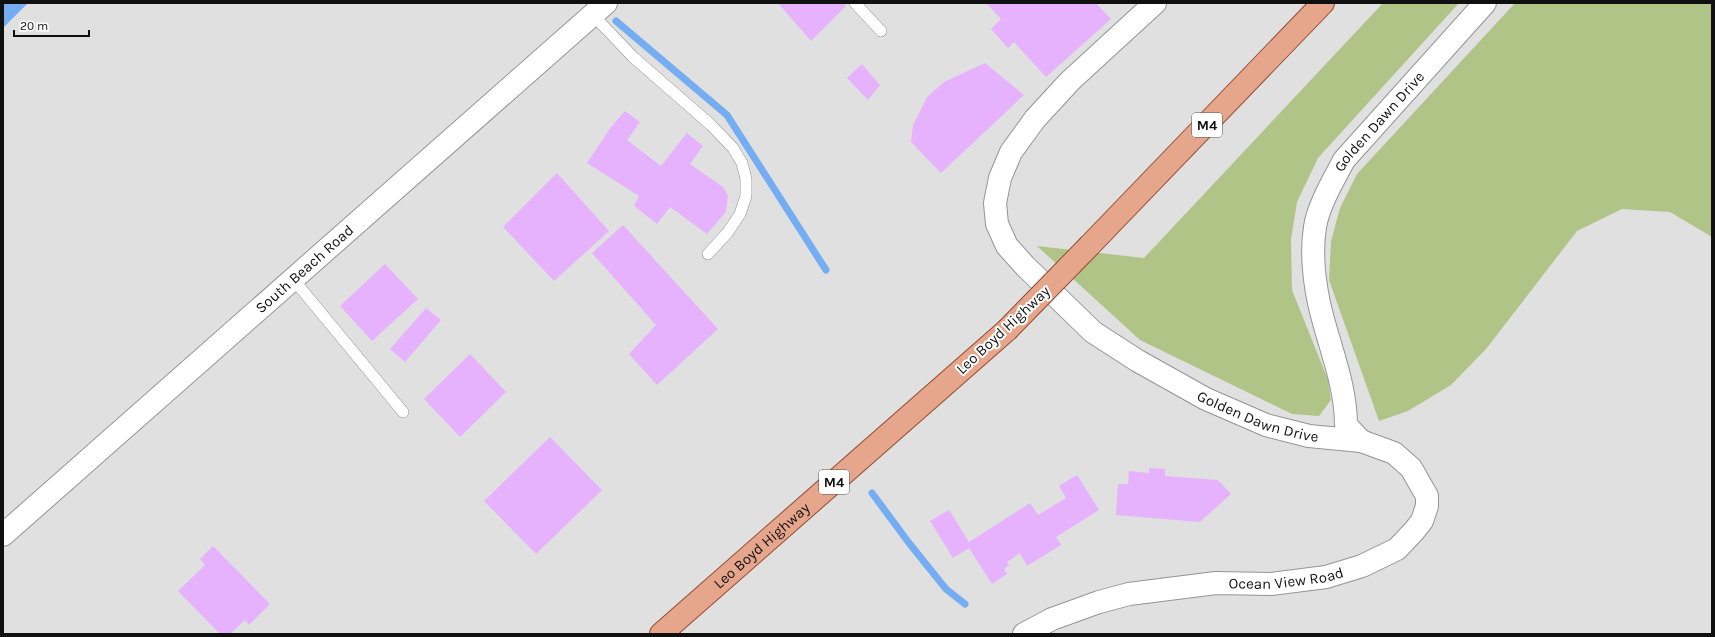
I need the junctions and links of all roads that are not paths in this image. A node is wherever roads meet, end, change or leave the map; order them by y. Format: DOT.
graph roads {
  1 [pos="855,3"];
  2 [pos="1155,3"];
  3 [pos="1323,3"];
  4 [pos="1485,3"];
  5 [pos="600,9"];
  6 [pos="881,31"];
  7 [pos="708,254"];
  8 [pos="292,279"];
  9 [pos="403,412"];
  10 [pos="1361,441"];
  11 [pos="3,535"];
  12 [pos="661,634"];
  13 [pos="1024,634"];
  1 -- 6 [label="lane"];
  2 -- 10 [label="street, Golden Dawn Drive"];
  3 -- 12 [label="main road, Leo Boyd Highway / M4, bridge"];
  4 -- 10 [label="street, Golden Dawn Drive"];
  5 -- 7 [label="lane"];
  5 -- 8 [label="street, South Beach Road"];
  8 -- 9 [label="lane"];
  8 -- 11 [label="street, South Beach Road"];
  10 -- 13 [label="street, Ocean View Road"];
}
